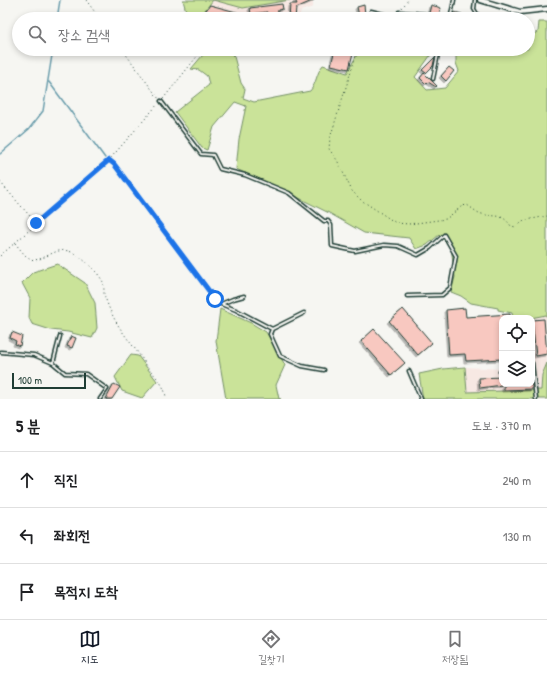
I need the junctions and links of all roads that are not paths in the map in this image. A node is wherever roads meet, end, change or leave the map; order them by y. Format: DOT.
graph roads {
  1 [pos="454,0"];
  2 [pos="475,0"];
  3 [pos="480,0"];
  4 [pos="547,9"];
  5 [pos="371,11"];
  6 [pos="375,12"];
  7 [pos="452,12"];
  8 [pos="476,12"];
  9 [pos="438,56"];
  10 [pos="433,79"];
  11 [pos="161,101"];
  12 [pos="244,296"];
  13 [pos="407,296"];
  14 [pos="304,313"];
  15 [pos="272,329"];
  16 [pos="60,336"];
  17 [pos="0,352"];
  18 [pos="52,363"];
  19 [pos="324,370"];
  20 [pos="409,371"];
  21 [pos="534,387"];
  22 [pos="100,399"];
  23 [pos="421,399"];
  24 [pos="536,399"];
  1 -- 7 [label="lane"];
  2 -- 8 [label="lane"];
  3 -- 4 [label="street"];
  5 -- 6 [label="lane"];
  9 -- 10 [label="lane"];
  11 -- 13 [label="lane"];
  12 -- 15 [label="lane"];
  14 -- 15 [label="lane"];
  15 -- 19 [label="lane"];
  16 -- 18 [label="lane"];
  17 -- 18 [label="lane"];
  18 -- 22 [label="lane"];
  20 -- 23 [label="lane"];
  21 -- 24 [label="lane"];
}
